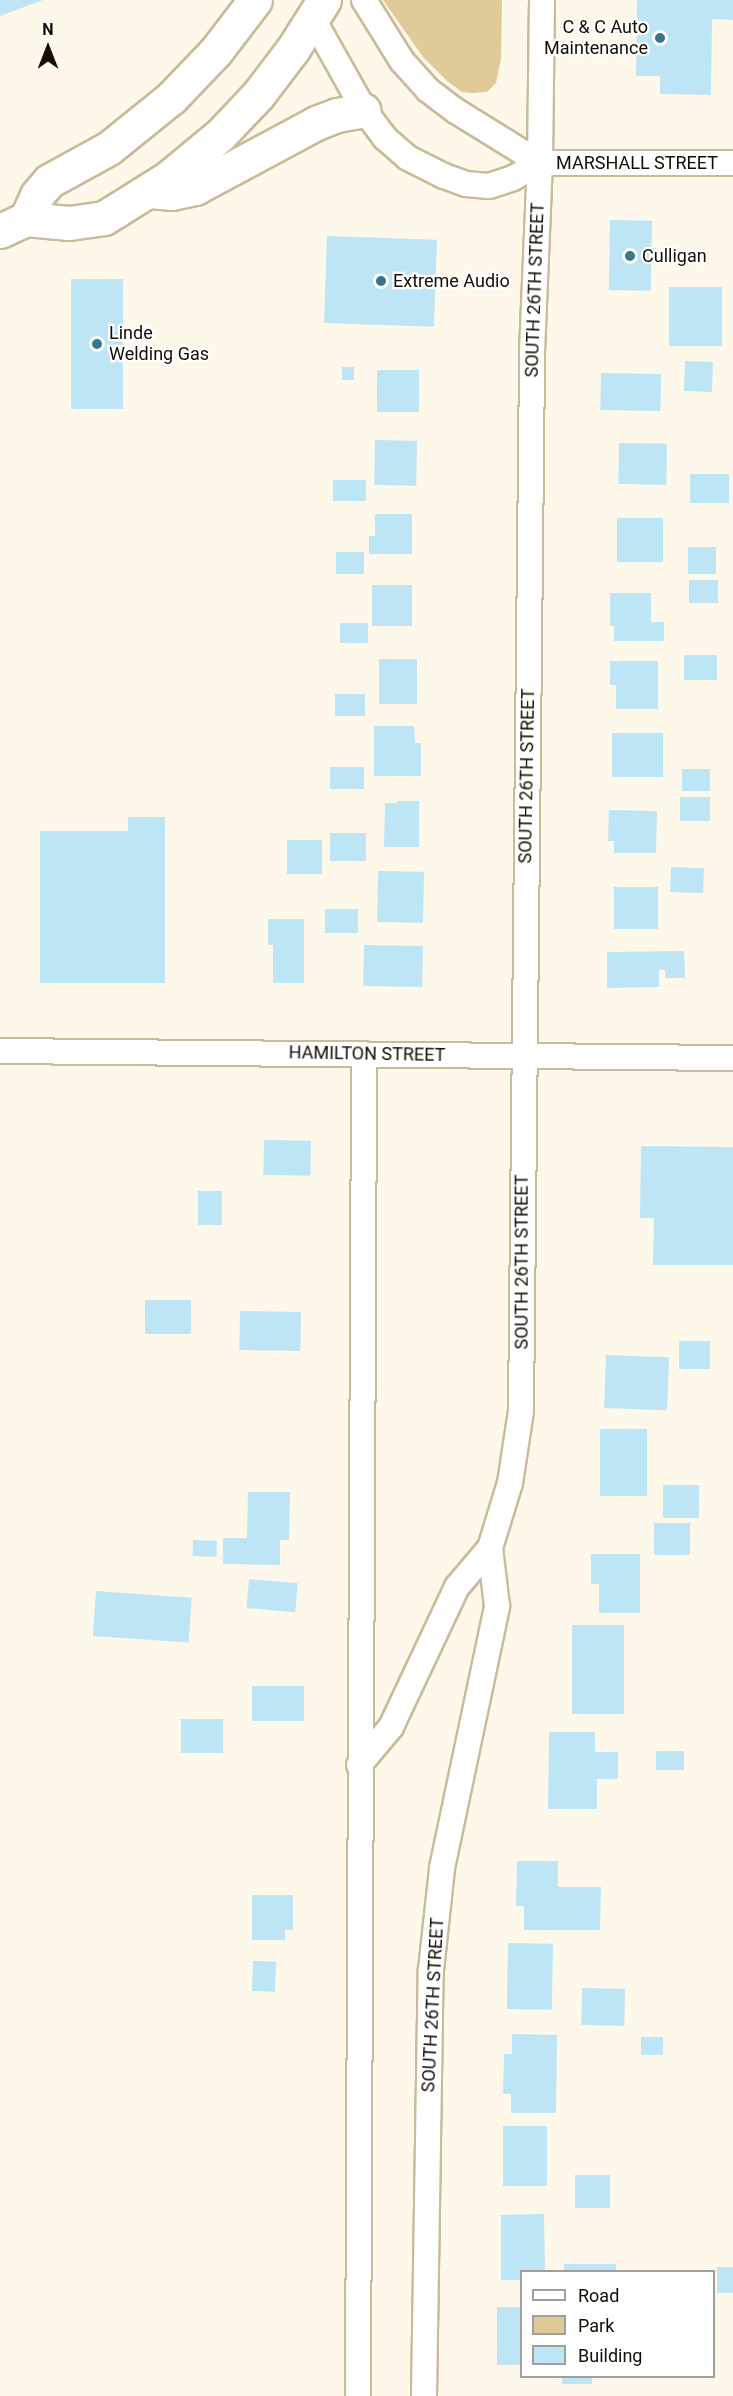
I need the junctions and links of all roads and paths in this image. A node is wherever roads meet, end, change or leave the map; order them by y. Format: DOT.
graph roads {
  1 [pos="255,0"];
  2 [pos="364,0"];
  3 [pos="542,0"];
  4 [pos="319,10"];
  5 [pos="364,110"];
  6 [pos="540,163"];
  7 [pos="733,163"];
  8 [pos="149,191"];
  9 [pos="13,225"];
  10 [pos="0,1051"];
  11 [pos="364,1054"];
  12 [pos="524,1056"];
  13 [pos="733,1058"];
  14 [pos="490,1548"];
  15 [pos="359,1765"];
  16 [pos="358,2396"];
  17 [pos="424,2396"];
  1 -- 9 [label="main road"];
  2 -- 6 [label="street, MARSHALL STREET"];
  3 -- 6 [label="street, SOUTH 26TH STREET"];
  4 -- 5 [label="street, MARSHALL STREET"];
  4 -- 8 [label="main road"];
  5 -- 6 [label="street, MARSHALL STREET"];
  5 -- 8 [label="main road"];
  6 -- 7 [label="street, MARSHALL STREET"];
  6 -- 12 [label="street, SOUTH 26TH STREET"];
  8 -- 9 [label="main road"];
  10 -- 11 [label="street, HAMILTON STREET"];
  11 -- 12 [label="street, HAMILTON STREET"];
  11 -- 15 [label="street"];
  12 -- 13 [label="street, HAMILTON STREET"];
  12 -- 14 [label="street, SOUTH 26TH STREET"];
  14 -- 15 [label="street, SOUTH 26TH STREET"];
  14 -- 17 [label="street, SOUTH 26TH STREET"];
  15 -- 16 [label="street"];
}
